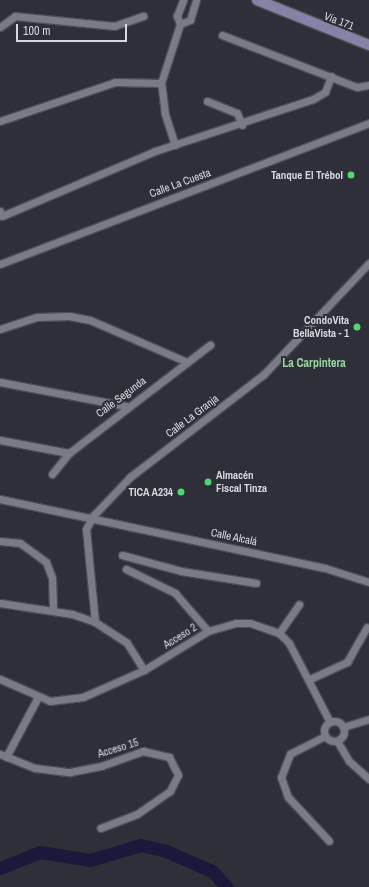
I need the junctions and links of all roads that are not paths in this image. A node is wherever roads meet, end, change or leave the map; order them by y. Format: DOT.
graph roads {
  1 [pos="183,0"];
  2 [pos="196,0"];
  3 [pos="257,0"];
  4 [pos="143,16"];
  5 [pos="180,24"];
  6 [pos="0,27"];
  7 [pos="222,35"];
  8 [pos="369,45"];
  9 [pos="331,76"];
  10 [pos="161,83"];
  11 [pos="368,85"];
  12 [pos="206,101"];
  13 [pos="0,121"];
  14 [pos="369,123"];
  15 [pos="242,125"];
  16 [pos="175,145"];
  17 [pos="1,216"];
  18 [pos="1,262"];
  19 [pos="369,263"];
  20 [pos="0,329"];
  21 [pos="210,345"];
  22 [pos="187,362"];
  23 [pos="0,382"];
  24 [pos="126,406"];
  25 [pos="0,440"];
  26 [pos="69,452"];
  27 [pos="52,474"];
  28 [pos="0,500"];
  29 [pos="93,516"];
  30 [pos="0,541"];
  31 [pos="122,555"];
  32 [pos="141,562"];
  33 [pos="126,569"];
  34 [pos="138,575"];
  35 [pos="369,582"];
  36 [pos="256,583"];
  37 [pos="0,603"];
  38 [pos="299,604"];
  39 [pos="52,610"];
  40 [pos="95,622"];
  41 [pos="367,627"];
  42 [pos="208,631"];
  43 [pos="278,633"];
  44 [pos="144,670"];
  45 [pos="0,679"];
  46 [pos="310,679"];
  47 [pos="38,697"];
  48 [pos="369,719"];
  49 [pos="330,722"];
  50 [pos="343,727"];
  51 [pos="325,736"];
  52 [pos="337,741"];
  53 [pos="3,755"];
  54 [pos="369,779"];
  55 [pos="101,828"];
  56 [pos="329,841"];
  1 -- 5 [label="street"];
  2 -- 5 [label="street"];
  3 -- 8 [label="main road, Vía 171"];
  4 -- 6 [label="street"];
  5 -- 10 [label="street"];
  7 -- 9 [label="street"];
  9 -- 11 [label="street"];
  9 -- 15 [label="street"];
  10 -- 13 [label="street"];
  10 -- 16 [label="street"];
  12 -- 15 [label="street"];
  14 -- 18 [label="street, Calle La Cuesta"];
  15 -- 16 [label="street"];
  16 -- 17 [label="street"];
  19 -- 29 [label="street, Calle La Granja"];
  20 -- 22 [label="street"];
  21 -- 22 [label="street, Calle Segunda"];
  22 -- 24 [label="street, Calle Segunda"];
  23 -- 24 [label="street"];
  24 -- 26 [label="street, Calle Segunda"];
  25 -- 26 [label="street"];
  26 -- 27 [label="street, Calle Segunda"];
  28 -- 29 [label="street"];
  29 -- 35 [label="street, Calle Alcalá"];
  29 -- 40 [label="street"];
  30 -- 39 [label="street"];
  31 -- 32 [label="street"];
  32 -- 34 [label="street"];
  32 -- 36 [label="street"];
  33 -- 34 [label="street"];
  34 -- 42 [label="street"];
  37 -- 39 [label="street"];
  38 -- 43 [label="street"];
  39 -- 40 [label="street"];
  40 -- 44 [label="street"];
  41 -- 46 [label="street"];
  42 -- 43 [label="street, Acceso 2"];
  42 -- 44 [label="street, Acceso 2"];
  43 -- 46 [label="street"];
  44 -- 47 [label="street, Acceso 2"];
  45 -- 47 [label="street, Acceso 2"];
  46 -- 49 [label="street"];
  47 -- 53 [label="street"];
  48 -- 50 [label="street"];
  49 -- 50 [label="street"];
  49 -- 51 [label="street"];
  50 -- 52 [label="street"];
  51 -- 52 [label="street"];
  51 -- 56 [label="street"];
  52 -- 54 [label="street"];
  53 -- 55 [label="street, Acceso 15"];
}
